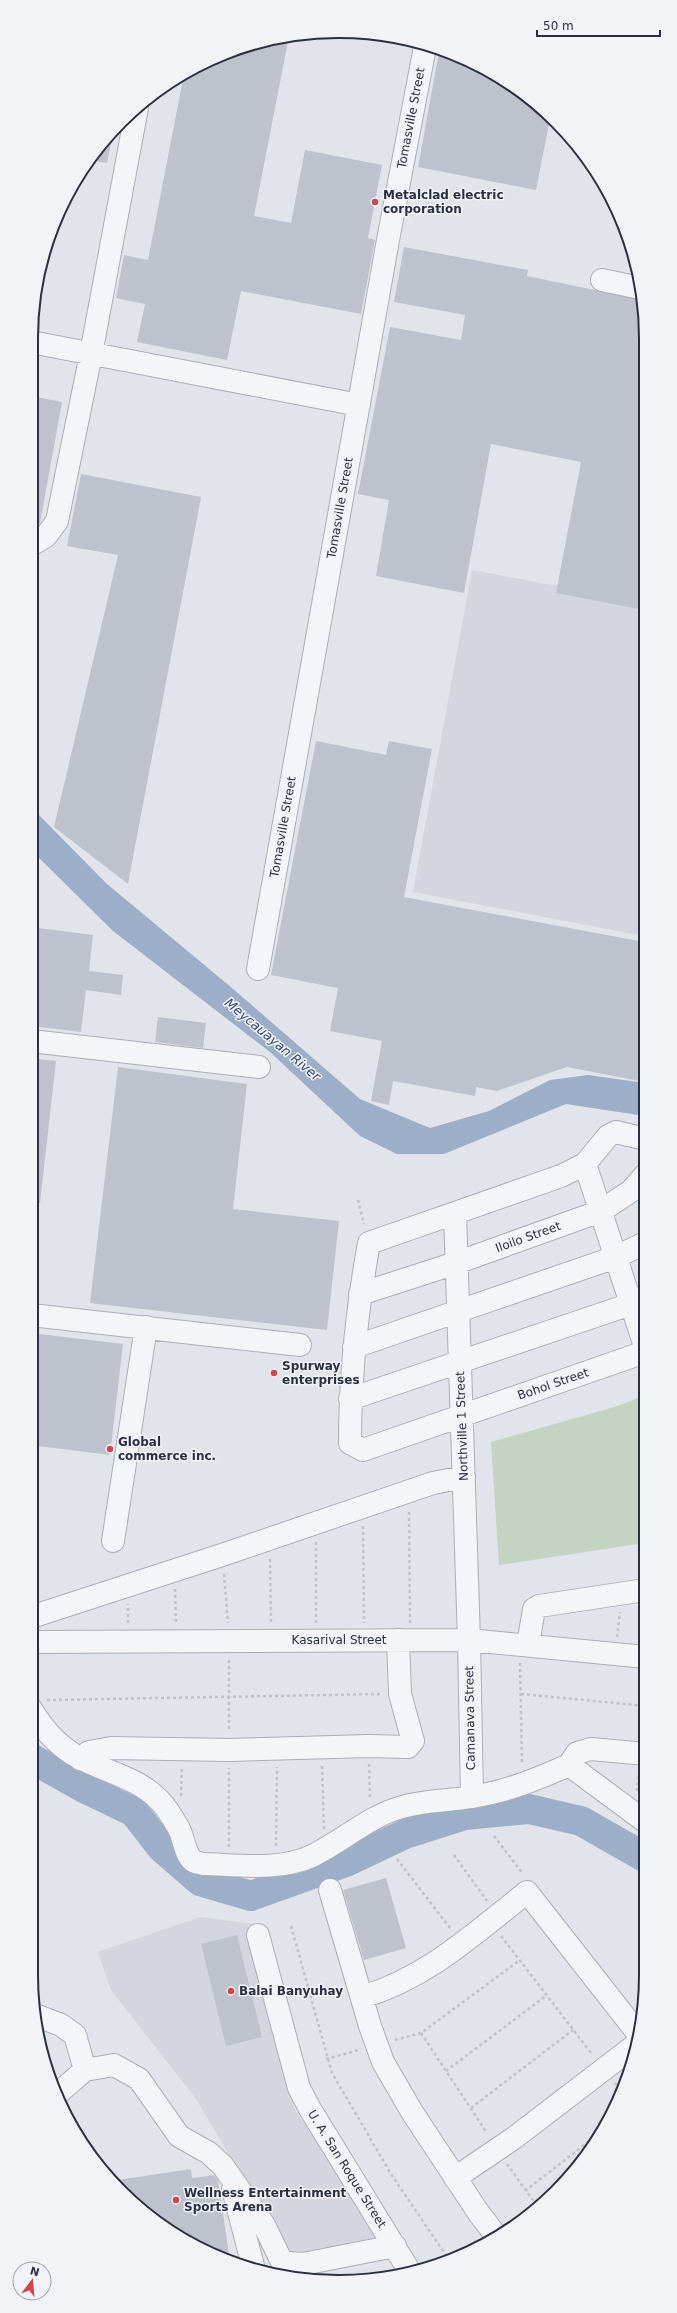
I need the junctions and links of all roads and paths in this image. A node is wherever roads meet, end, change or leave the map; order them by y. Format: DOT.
graph roads {
  1 [pos="424,51"];
  2 [pos="135,117"];
  3 [pos="602,280"];
  4 [pos="634,287"];
  5 [pos="38,343"];
  6 [pos="91,354"];
  7 [pos="359,405"];
  8 [pos="38,541"];
  9 [pos="258,969"];
  10 [pos="38,1042"];
  11 [pos="259,1067"];
  12 [pos="639,1138"];
  13 [pos="585,1164"];
  14 [pos="639,1182"];
  15 [pos="358,1200"];
  16 [pos="600,1211"];
  17 [pos="455,1213"];
  18 [pos="369,1242"];
  19 [pos="639,1246"];
  20 [pos="616,1257"];
  21 [pos="456,1263"];
  22 [pos="360,1294"];
  23 [pos="638,1300"];
  24 [pos="458,1310"];
  25 [pos="38,1316"];
  26 [pos="146,1327"];
  27 [pos="300,1345"];
  28 [pos="354,1347"];
  29 [pos="639,1354"];
  30 [pos="460,1363"];
  31 [pos="350,1399"];
  32 [pos="462,1415"];
  33 [pos="464,1477"];
  34 [pos="409,1491"];
  35 [pos="363,1507"];
  36 [pos="316,1523"];
  37 [pos="269,1539"];
  38 [pos="113,1541"];
  39 [pos="222,1556"];
  40 [pos="175,1570"];
  41 [pos="128,1585"];
  42 [pos="639,1591"];
  43 [pos="621,1593"];
  44 [pos="38,1615"];
  45 [pos="271,1640"];
  46 [pos="316,1640"];
  47 [pos="364,1640"];
  48 [pos="404,1640"];
  49 [pos="469,1640"];
  50 [pos="128,1641"];
  51 [pos="176,1641"];
  52 [pos="229,1641"];
  53 [pos="38,1642"];
  54 [pos="524,1644"];
  55 [pos="616,1654"];
  56 [pos="639,1656"];
  57 [pos="400,1694"];
  58 [pos="520,1694"];
  59 [pos="229,1696"];
  60 [pos="38,1704"];
  61 [pos="639,1705"];
  62 [pos="38,1711"];
  63 [pos="369,1746"];
  64 [pos="321,1747"];
  65 [pos="277,1748"];
  66 [pos="183,1749"];
  67 [pos="229,1750"];
  68 [pos="639,1754"];
  69 [pos="80,1759"];
  70 [pos="569,1765"];
  71 [pos="522,1785"];
  72 [pos="472,1797"];
  73 [pos="181,1800"];
  74 [pos="639,1817"];
  75 [pos="370,1820"];
  76 [pos="494,1836"];
  77 [pos="324,1849"];
  78 [pos="454,1856"];
  79 [pos="397,1859"];
  80 [pos="229,1864"];
  81 [pos="276,1864"];
  82 [pos="330,1890"];
  83 [pos="527,1892"];
  84 [pos="494,1918"];
  85 [pos="291,1926"];
  86 [pos="258,1935"];
  87 [pos="462,1943"];
  88 [pos="520,1960"];
  89 [pos="546,1995"];
  90 [pos="362,1997"];
  91 [pos="42,2018"];
  92 [pos="634,2028"];
  93 [pos="573,2030"];
  94 [pos="421,2033"];
  95 [pos="376,2045"];
  96 [pos="630,2049"];
  97 [pos="326,2059"];
  98 [pos="604,2069"];
  99 [pos="85,2070"];
  100 [pos="446,2071"];
  101 [pos="62,2090"];
  102 [pos="470,2108"];
  103 [pos="587,2143"];
  104 [pos="498,2150"];
  105 [pos="455,2178"];
  106 [pos="231,2180"];
  107 [pos="525,2190"];
  108 [pos="535,2202"];
  109 [pos="494,2232"];
  110 [pos="395,2246"];
  111 [pos="446,2255"];
  112 [pos="252,2262"];
  113 [pos="407,2267"];
  1 -- 7 [label="street, Tomasville Street"];
  2 -- 6 [label="street"];
  3 -- 4 [label="street"];
  5 -- 6 [label="street"];
  6 -- 7 [label="street"];
  6 -- 8 [label="street"];
  7 -- 9 [label="street, Tomasville Street"];
  10 -- 11 [label="street"];
  12 -- 13 [label="street"];
  13 -- 16 [label="street"];
  13 -- 17 [label="street"];
  14 -- 16 [label="street, Iloilo Street"];
  15 -- 18 [label="path"];
  16 -- 20 [label="street"];
  16 -- 21 [label="street, Iloilo Street"];
  17 -- 18 [label="street"];
  17 -- 21 [label="street, Northville 1 Street"];
  18 -- 22 [label="street"];
  19 -- 20 [label="street"];
  20 -- 23 [label="street"];
  20 -- 24 [label="street"];
  21 -- 22 [label="street, Iloilo Street"];
  21 -- 24 [label="street, Northville 1 Street"];
  22 -- 28 [label="street"];
  23 -- 30 [label="street"];
  24 -- 28 [label="street"];
  24 -- 30 [label="street, Northville 1 Street"];
  25 -- 26 [label="street"];
  26 -- 27 [label="street"];
  26 -- 38 [label="street"];
  28 -- 31 [label="street"];
  29 -- 32 [label="street, Bohol Street"];
  30 -- 31 [label="street"];
  30 -- 32 [label="street, Northville 1 Street"];
  31 -- 32 [label="street, Bohol Street"];
  32 -- 33 [label="street, Northville 1 Street"];
  33 -- 34 [label="street"];
  33 -- 49 [label="street, Northville 1 Street"];
  34 -- 35 [label="street"];
  34 -- 48 [label="path"];
  35 -- 36 [label="street"];
  35 -- 47 [label="path"];
  36 -- 37 [label="street"];
  36 -- 46 [label="path"];
  37 -- 39 [label="street"];
  37 -- 45 [label="path"];
  39 -- 40 [label="street"];
  39 -- 52 [label="path"];
  40 -- 41 [label="street"];
  40 -- 51 [label="path"];
  41 -- 44 [label="street"];
  41 -- 50 [label="path"];
  42 -- 43 [label="street"];
  43 -- 54 [label="street"];
  43 -- 55 [label="path"];
  45 -- 46 [label="street, Kasarival Street"];
  45 -- 52 [label="street, Kasarival Street"];
  46 -- 47 [label="street, Kasarival Street"];
  47 -- 48 [label="street, Kasarival Street"];
  48 -- 49 [label="street, Kasarival Street"];
  48 -- 57 [label="street"];
  49 -- 54 [label="street, Kasarival Street"];
  49 -- 72 [label="street, Camanava Street"];
  50 -- 51 [label="street, Kasarival Street"];
  50 -- 53 [label="street, Kasarival Street"];
  51 -- 52 [label="street, Kasarival Street"];
  52 -- 59 [label="path"];
  54 -- 55 [label="street, Kasarival Street"];
  54 -- 58 [label="path"];
  55 -- 56 [label="street, Kasarival Street"];
  57 -- 59 [label="path"];
  57 -- 63 [label="street"];
  58 -- 61 [label="path"];
  58 -- 71 [label="path"];
  59 -- 60 [label="path"];
  59 -- 67 [label="path"];
  62 -- 69 [label="street"];
  63 -- 64 [label="street"];
  63 -- 75 [label="path"];
  64 -- 65 [label="street"];
  64 -- 77 [label="path"];
  65 -- 67 [label="street"];
  65 -- 81 [label="path"];
  66 -- 67 [label="street"];
  66 -- 69 [label="street"];
  66 -- 73 [label="path"];
  67 -- 80 [label="path"];
  68 -- 70 [label="street"];
  69 -- 80 [label="street"];
  70 -- 71 [label="street"];
  70 -- 74 [label="street"];
  71 -- 72 [label="street"];
  72 -- 75 [label="street"];
  75 -- 77 [label="street"];
  76 -- 83 [label="path"];
  77 -- 81 [label="street"];
  78 -- 84 [label="path"];
  79 -- 87 [label="path"];
  80 -- 81 [label="street"];
  82 -- 90 [label="street"];
  83 -- 84 [label="street"];
  83 -- 92 [label="street"];
  84 -- 87 [label="street"];
  84 -- 88 [label="path"];
  85 -- 97 [label="path"];
  86 -- 110 [label="street, U. A. San Roque Street"];
  87 -- 90 [label="street"];
  88 -- 89 [label="path"];
  88 -- 94 [label="path"];
  89 -- 93 [label="path"];
  89 -- 100 [label="path"];
  90 -- 95 [label="street"];
  91 -- 99 [label="street"];
  93 -- 98 [label="path"];
  93 -- 102 [label="path"];
  94 -- 95 [label="path"];
  94 -- 100 [label="path"];
  95 -- 97 [label="path"];
  95 -- 105 [label="street"];
  96 -- 98 [label="street"];
  97 -- 111 [label="path"];
  98 -- 104 [label="street"];
  99 -- 101 [label="street"];
  99 -- 106 [label="street"];
  100 -- 102 [label="path"];
  102 -- 104 [label="path"];
  103 -- 107 [label="path"];
  104 -- 105 [label="street"];
  104 -- 107 [label="path"];
  105 -- 109 [label="street"];
  106 -- 110 [label="street"];
  106 -- 112 [label="street"];
  107 -- 108 [label="path"];
  110 -- 113 [label="street, U. A. San Roque Street"];
}
